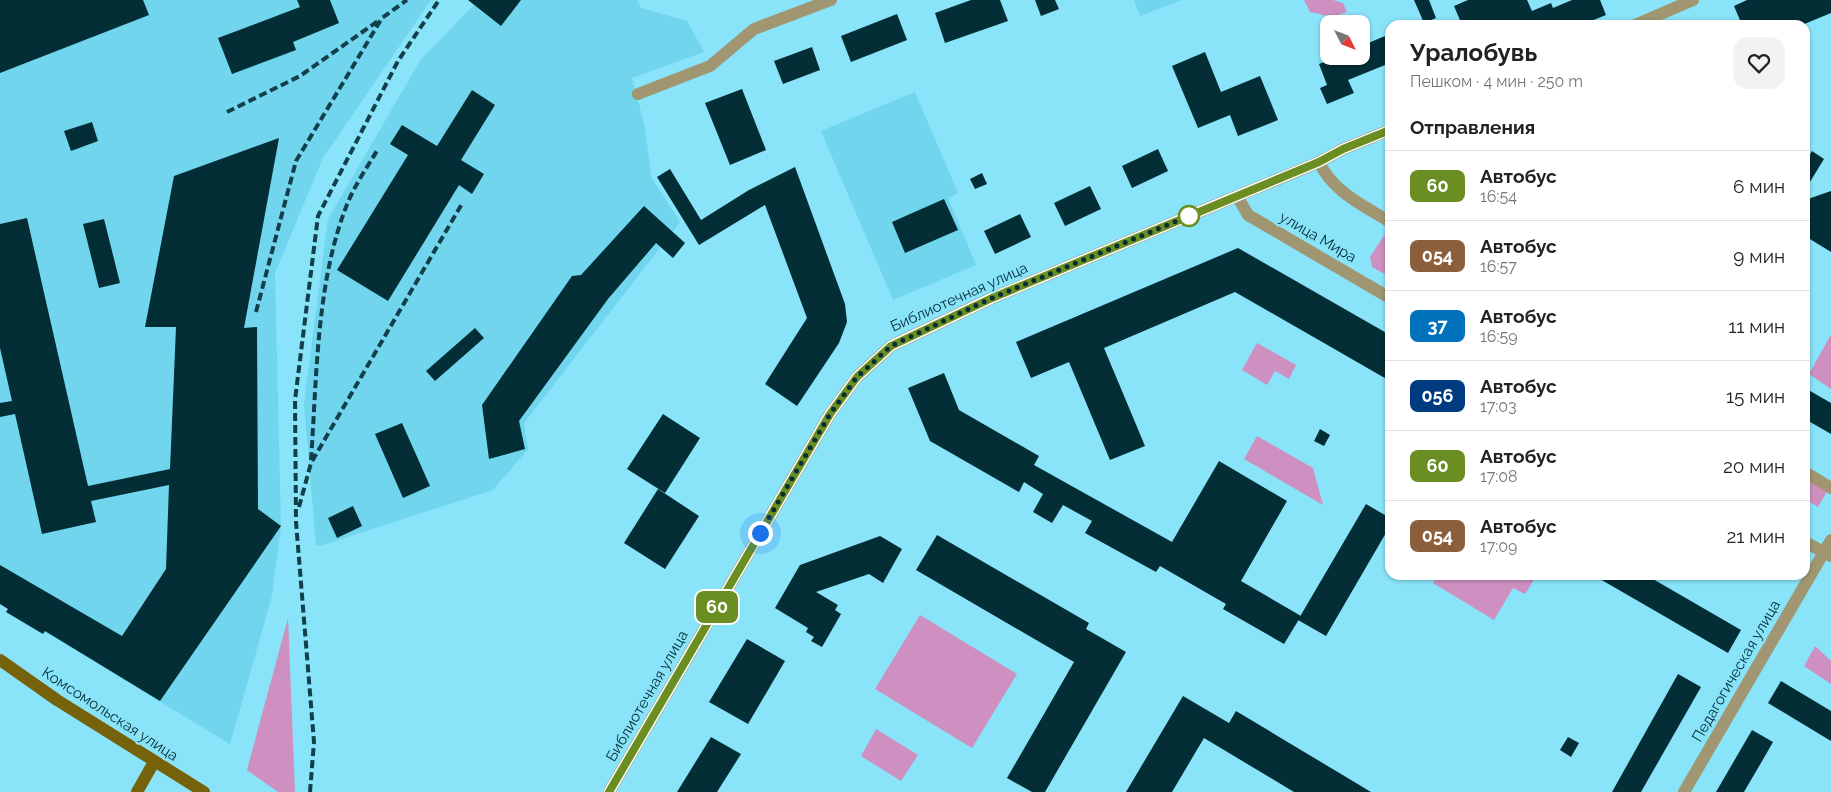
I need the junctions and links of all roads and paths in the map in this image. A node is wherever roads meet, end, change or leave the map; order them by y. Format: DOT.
graph roads {
  1 [pos="831,0"];
  2 [pos="1692,0"];
  3 [pos="1646,20"];
  4 [pos="638,94"];
  5 [pos="1385,132"];
  6 [pos="1319,162"];
  7 [pos="1237,196"];
  8 [pos="1385,219"];
  9 [pos="1385,295"];
  10 [pos="1810,475"];
  11 [pos="1831,488"];
  12 [pos="1831,540"];
  13 [pos="1810,545"];
  14 [pos="1827,554"];
  15 [pos="0,660"];
  16 [pos="154,762"];
  17 [pos="137,792"];
  18 [pos="204,792"];
  19 [pos="609,792"];
  20 [pos="1684,792"];
  1 -- 4 [label="street"];
  2 -- 3 [label="street"];
  5 -- 6 [label="street, Библиотечная улица"];
  6 -- 7 [label="street, Библиотечная улица"];
  6 -- 8 [label="street"];
  7 -- 9 [label="street, улица Мира"];
  7 -- 19 [label="street, Библиотечная улица"];
  10 -- 11 [label="street"];
  12 -- 14 [label="street, Педагогическая улица"];
  13 -- 14 [label="street"];
  14 -- 20 [label="street, Педагогическая улица"];
  15 -- 16 [label="main road, Комсомольская улица"];
  16 -- 17 [label="main road"];
  16 -- 18 [label="main road, Комсомольская улица"];
}
